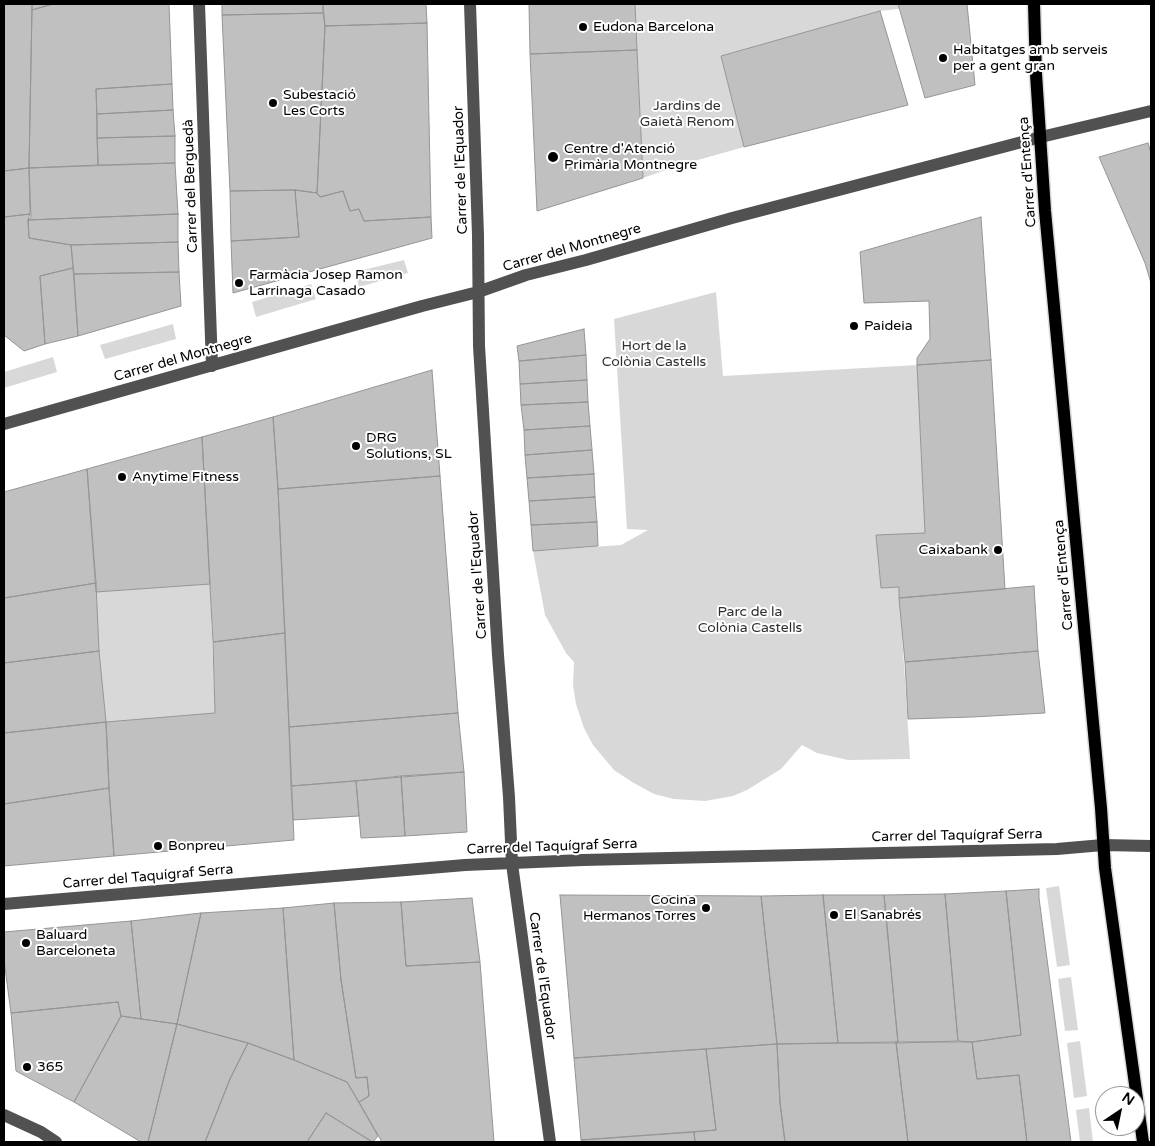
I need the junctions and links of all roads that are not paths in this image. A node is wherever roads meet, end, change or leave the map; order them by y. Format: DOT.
graph roads {
  1 [pos="199,4"];
  2 [pos="470,4"];
  3 [pos="1034,4"];
  4 [pos="1151,111"];
  5 [pos="1041,137"];
  6 [pos="478,292"];
  7 [pos="212,366"];
  8 [pos="4,424"];
  9 [pos="1103,845"];
  10 [pos="1151,846"];
  11 [pos="512,864"];
  12 [pos="4,904"];
  13 [pos="4,1115"];
  14 [pos="56,1142"];
  15 [pos="550,1142"];
  16 [pos="1143,1142"];
  1 -- 7 [label="street, Carrer del Berguedà"];
  2 -- 6 [label="street, Carrer de l'Equador"];
  3 -- 5 [label="main road, Carrer d'Entença"];
  4 -- 5 [label="street, Carrer del Montnegre"];
  5 -- 6 [label="street, Carrer del Montnegre"];
  5 -- 9 [label="main road, Carrer d'Entença"];
  6 -- 7 [label="street, Carrer del Montnegre"];
  6 -- 11 [label="street, Carrer de l'Equador"];
  7 -- 8 [label="street, Carrer del Montnegre"];
  9 -- 10 [label="street, Carrer del Taquígraf Serra"];
  9 -- 11 [label="street, Carrer del Taquígraf Serra"];
  9 -- 16 [label="main road, Carrer d'Entença"];
  11 -- 12 [label="street, Carrer del Taquígraf Serra"];
  11 -- 15 [label="street, Carrer de l'Equador"];
  13 -- 14 [label="street"];
}
